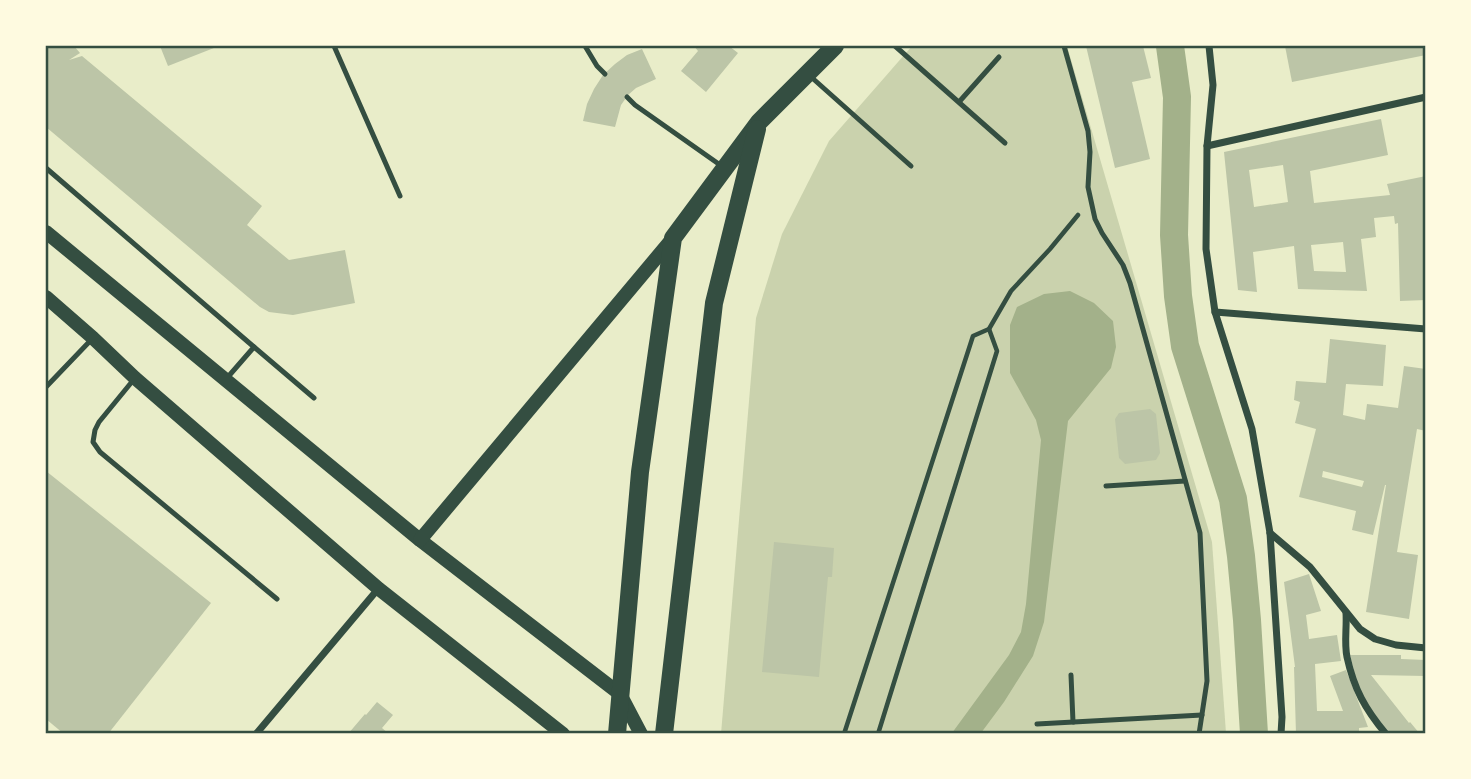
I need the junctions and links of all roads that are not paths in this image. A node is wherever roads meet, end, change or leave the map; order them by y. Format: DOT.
graph roads {
  1 [pos="334,46"];
  2 [pos="585,46"];
  3 [pos="835,46"];
  4 [pos="895,46"];
  5 [pos="1064,46"];
  6 [pos="1209,46"];
  7 [pos="999,57"];
  8 [pos="605,74"];
  9 [pos="807,74"];
  10 [pos="627,97"];
  11 [pos="1426,97"];
  12 [pos="959,102"];
  13 [pos="759,122"];
  14 [pos="1005,143"];
  15 [pos="1208,146"];
  16 [pos="911,166"];
  17 [pos="725,168"];
  18 [pos="46,169"];
  19 [pos="400,196"];
  20 [pos="46,232"];
  21 [pos="673,238"];
  22 [pos="46,297"];
  23 [pos="1215,312"];
  24 [pos="1426,329"];
  25 [pos="93,338"];
  26 [pos="254,347"];
  27 [pos="135,378"];
  28 [pos="225,380"];
  29 [pos="46,387"];
  30 [pos="314,398"];
  31 [pos="1185,481"];
  32 [pos="1106,486"];
  33 [pos="1270,533"];
  34 [pos="420,540"];
  35 [pos="379,589"];
  36 [pos="277,599"];
  37 [pos="1346,612"];
  38 [pos="1426,648"];
  39 [pos="1071,675"];
  40 [pos="620,694"];
  41 [pos="1202,715"];
  42 [pos="1073,722"];
  43 [pos="1037,724"];
  44 [pos="256,733"];
  45 [pos="563,733"];
  46 [pos="617,733"];
  47 [pos="641,733"];
  48 [pos="664,733"];
  49 [pos="1199,733"];
  50 [pos="1281,733"];
  51 [pos="1386,733"];
  1 -- 19 [label="lane"];
  2 -- 8 [label="lane"];
  3 -- 9 [label="main road"];
  4 -- 12 [label="lane"];
  5 -- 31 [label="lane"];
  6 -- 15 [label="street"];
  7 -- 12 [label="lane"];
  9 -- 13 [label="main road"];
  9 -- 16 [label="lane"];
  10 -- 17 [label="lane"];
  11 -- 15 [label="street"];
  12 -- 14 [label="lane"];
  13 -- 17 [label="main road"];
  13 -- 48 [label="main road"];
  15 -- 23 [label="street"];
  17 -- 21 [label="main road"];
  18 -- 26 [label="lane"];
  20 -- 28 [label="main road"];
  21 -- 34 [label="main road"];
  21 -- 40 [label="main road"];
  22 -- 25 [label="main road"];
  23 -- 24 [label="street"];
  23 -- 33 [label="street"];
  25 -- 27 [label="main road"];
  25 -- 29 [label="lane"];
  26 -- 28 [label="lane"];
  26 -- 30 [label="lane"];
  27 -- 35 [label="main road"];
  27 -- 36 [label="lane"];
  28 -- 34 [label="main road"];
  31 -- 32 [label="lane"];
  31 -- 41 [label="lane"];
  33 -- 37 [label="street"];
  33 -- 50 [label="street"];
  34 -- 40 [label="main road"];
  35 -- 44 [label="street"];
  35 -- 45 [label="main road"];
  37 -- 38 [label="street"];
  37 -- 51 [label="street"];
  39 -- 42 [label="lane"];
  40 -- 46 [label="main road"];
  40 -- 47 [label="main road"];
  41 -- 42 [label="lane"];
  41 -- 49 [label="lane"];
  42 -- 43 [label="lane"];
}
